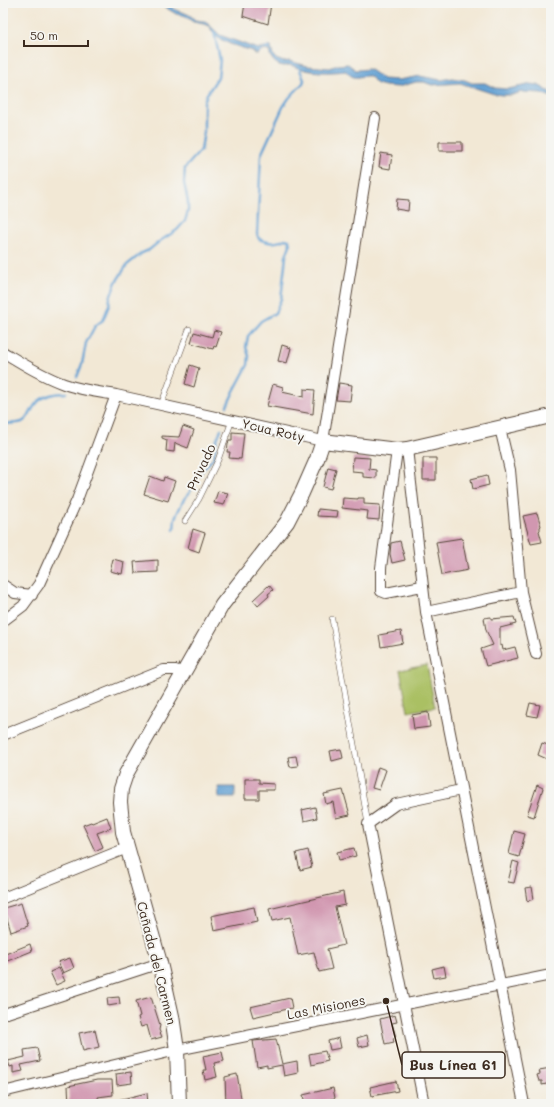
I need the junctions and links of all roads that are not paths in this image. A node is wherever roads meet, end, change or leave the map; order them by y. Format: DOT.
graph roads {
  1 [pos="375,118"];
  2 [pos="189,329"];
  3 [pos="3,352"];
  4 [pos="116,395"];
  5 [pos="161,405"];
  6 [pos="551,416"];
  7 [pos="232,420"];
  8 [pos="500,428"];
  9 [pos="323,441"];
  10 [pos="402,449"];
  11 [pos="185,521"];
  12 [pos="3,585"];
  13 [pos="422,586"];
  14 [pos="521,592"];
  15 [pos="32,595"];
  16 [pos="426,612"];
  17 [pos="332,619"];
  18 [pos="3,621"];
  19 [pos="536,654"];
  20 [pos="183,673"];
  21 [pos="3,735"];
  22 [pos="461,790"];
  23 [pos="368,824"];
  24 [pos="127,848"];
  25 [pos="3,898"];
  26 [pos="160,962"];
  27 [pos="551,975"];
  28 [pos="499,985"];
  29 [pos="404,1004"];
  30 [pos="7,1013"];
  31 [pos="177,1050"];
  32 [pos="3,1092"];
  33 [pos="179,1104"];
  34 [pos="424,1104"];
  35 [pos="524,1104"];
  1 -- 9 [label="street"];
  2 -- 5 [label="lane"];
  3 -- 4 [label="street, Ycua Roty"];
  4 -- 5 [label="street, Ycua Roty"];
  4 -- 15 [label="street"];
  5 -- 7 [label="street, Ycua Roty"];
  6 -- 8 [label="street, Ycua Roty"];
  7 -- 9 [label="street, Ycua Roty"];
  7 -- 11 [label="lane, Privado"];
  8 -- 10 [label="street, Ycua Roty"];
  8 -- 14 [label="street"];
  9 -- 10 [label="street, Ycua Roty"];
  9 -- 20 [label="street, Cañada del Carmen"];
  10 -- 13 [label="street"];
  10 -- 13 [label="street"];
  12 -- 15 [label="street"];
  13 -- 16 [label="street"];
  14 -- 16 [label="street"];
  14 -- 19 [label="street"];
  15 -- 18 [label="street"];
  16 -- 22 [label="street"];
  17 -- 23 [label="lane"];
  20 -- 21 [label="street"];
  20 -- 24 [label="street, Cañada del Carmen"];
  22 -- 23 [label="street"];
  22 -- 28 [label="street"];
  23 -- 29 [label="street"];
  24 -- 25 [label="street"];
  24 -- 26 [label="street, Cañada del Carmen"];
  26 -- 30 [label="street"];
  26 -- 31 [label="street, Cañada del Carmen"];
  27 -- 28 [label="street, Las Misiones"];
  28 -- 29 [label="street, Las Misiones"];
  28 -- 35 [label="street"];
  29 -- 31 [label="street, Las Misiones"];
  29 -- 34 [label="street"];
  31 -- 32 [label="street, Las Misiones"];
  31 -- 33 [label="street, Cañada del Carmen"];
}
